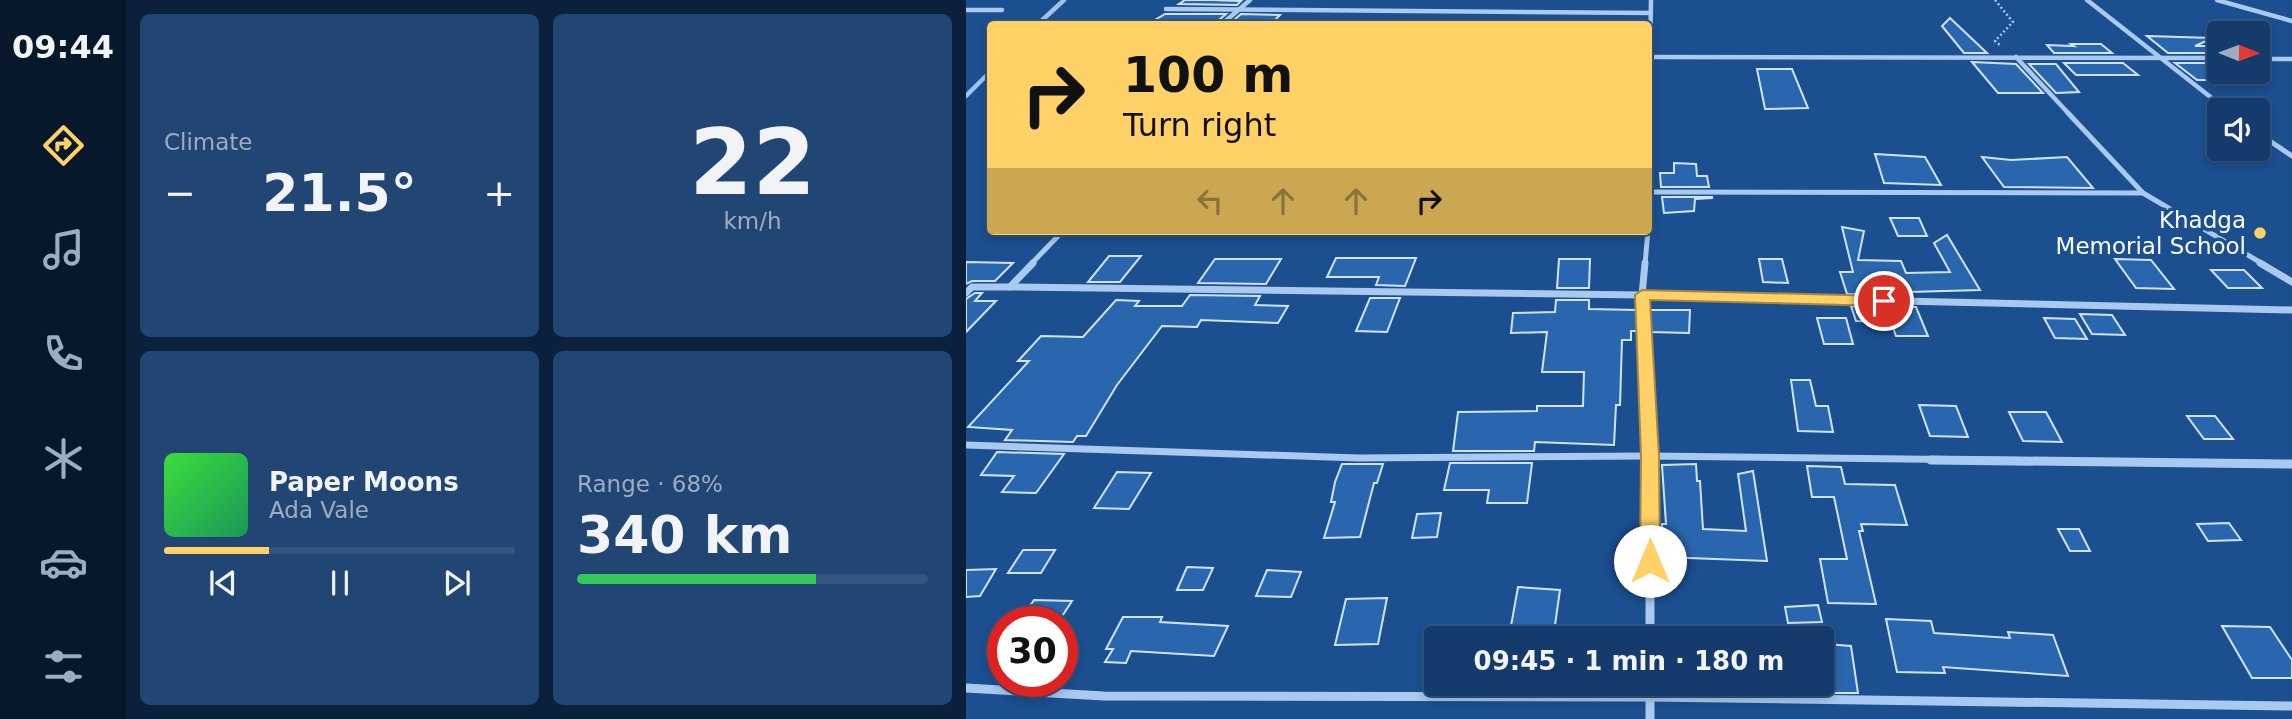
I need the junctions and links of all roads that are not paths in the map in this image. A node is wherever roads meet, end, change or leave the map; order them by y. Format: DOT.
graph roads {
  1 [pos="1250,0"];
  2 [pos="1651,0"];
  3 [pos="2087,0"];
  4 [pos="2217,0"];
  5 [pos="1166,9"];
  6 [pos="966,10"];
  7 [pos="1002,10"];
  8 [pos="1238,10"];
  9 [pos="1651,13"];
  10 [pos="2292,20"];
  11 [pos="1225,21"];
  12 [pos="1651,21"];
  13 [pos="1652,57"];
  14 [pos="2016,57"];
  15 [pos="2157,58"];
  16 [pos="2207,58"];
  17 [pos="2270,58"];
  18 [pos="2292,59"];
  19 [pos="2211,98"];
  20 [pos="2270,140"];
  21 [pos="2292,156"];
  22 [pos="1652,192"];
  23 [pos="2143,193"];
  24 [pos="1059,235"];
  25 [pos="1648,235"];
  26 [pos="2292,282"];
  27 [pos="969,287"];
  28 [pos="1010,287"];
  29 [pos="966,293"];
  30 [pos="1642,295"];
  31 [pos="2292,310"];
  32 [pos="966,444"];
  33 [pos="1650,456"];
  34 [pos="2292,464"];
  35 [pos="1650,626"];
  36 [pos="966,688"];
  37 [pos="1650,697"];
  38 [pos="2292,706"];
  39 [pos="1650,719"];
  1 -- 8 [label="street"];
  2 -- 9 [label="street"];
  3 -- 15 [label="street"];
  4 -- 10 [label="street"];
  5 -- 8 [label="street"];
  6 -- 7 [label="street"];
  8 -- 9 [label="street"];
  8 -- 11 [label="street"];
  9 -- 12 [label="street"];
  13 -- 14 [label="street"];
  14 -- 15 [label="street"];
  14 -- 23 [label="street"];
  15 -- 16 [label="street"];
  15 -- 19 [label="street"];
  17 -- 18 [label="street"];
  20 -- 21 [label="street"];
  22 -- 23 [label="street"];
  23 -- 26 [label="street"];
  24 -- 28 [label="street"];
  25 -- 30 [label="street"];
  27 -- 28 [label="street"];
  27 -- 29 [label="street"];
  28 -- 30 [label="street"];
  30 -- 31 [label="street"];
  30 -- 33 [label="street"];
  32 -- 33 [label="street"];
  33 -- 34 [label="street"];
  33 -- 35 [label="street"];
  36 -- 37 [label="street"];
  37 -- 38 [label="street"];
  37 -- 39 [label="street"];
}
